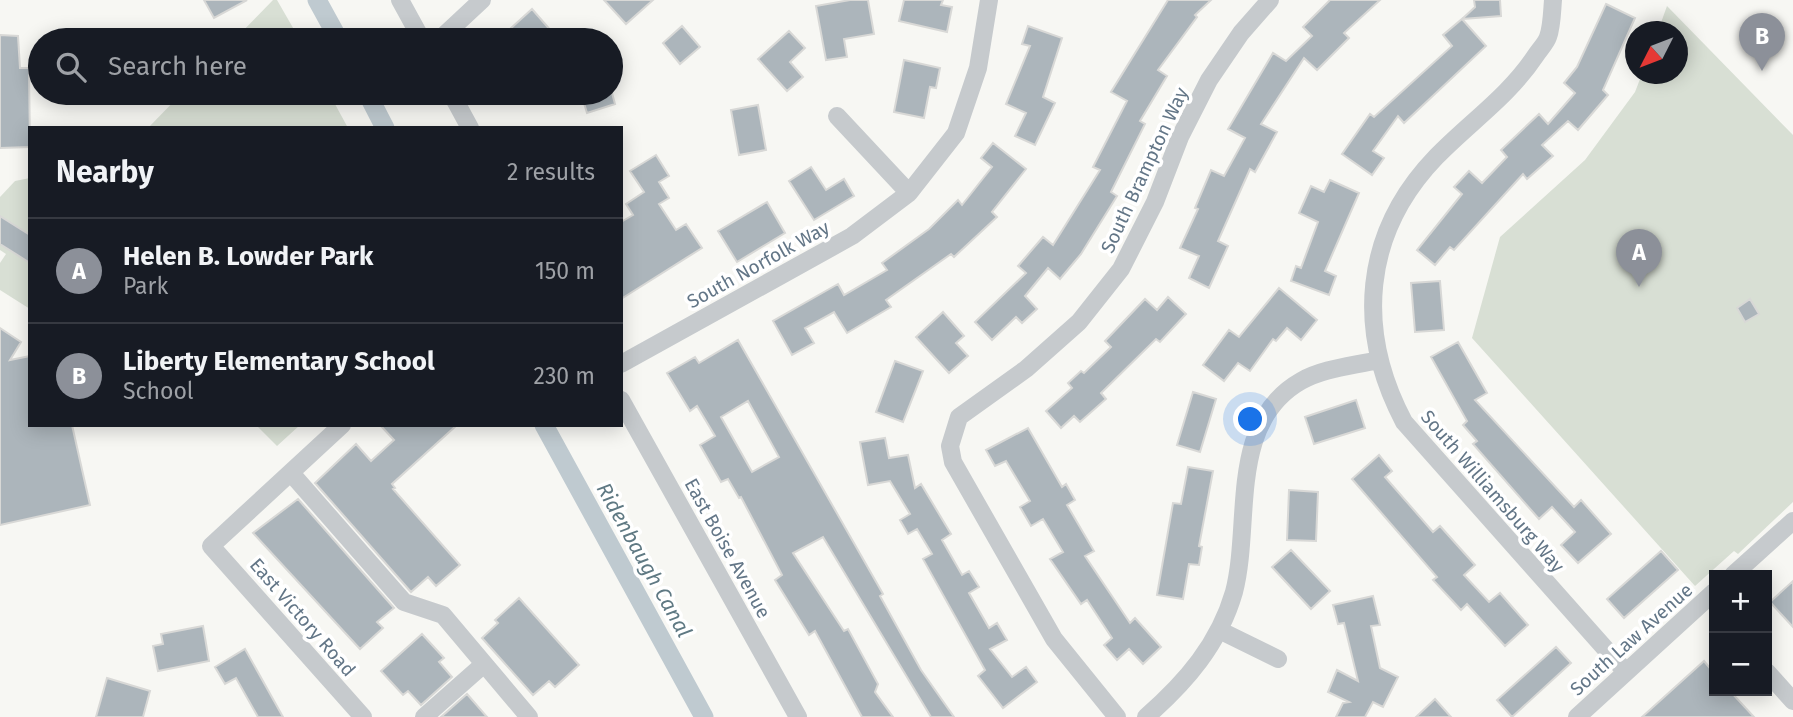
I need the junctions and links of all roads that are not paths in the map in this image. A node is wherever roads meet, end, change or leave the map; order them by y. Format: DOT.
graph roads {
  1 [pos="400,0"];
  2 [pos="482,0"];
  3 [pos="989,0"];
  4 [pos="1270,0"];
  5 [pos="1553,0"];
  6 [pos="415,28"];
  7 [pos="452,28"];
  8 [pos="458,105"];
  9 [pos="836,117"];
  10 [pos="470,126"];
  11 [pos="909,193"];
  12 [pos="1378,360"];
  13 [pos="623,363"];
  14 [pos="623,404"];
  15 [pos="340,427"];
  16 [pos="291,473"];
  17 [pos="1793,521"];
  18 [pos="1739,570"];
  19 [pos="1709,605"];
  20 [pos="1219,630"];
  21 [pos="1278,659"];
  22 [pos="484,664"];
  23 [pos="1626,672"];
  24 [pos="1772,678"];
  25 [pos="1793,701"];
  26 [pos="363,717"];
  27 [pos="424,717"];
  28 [pos="530,717"];
  29 [pos="797,717"];
  30 [pos="1117,717"];
  31 [pos="1146,717"];
  32 [pos="1577,717"];
  1 -- 6 [label="street"];
  2 -- 7 [label="street"];
  3 -- 11 [label="street, South Norfolk Way"];
  4 -- 30 [label="street, South Brampton Way"];
  5 -- 12 [label="street, South Williamsburg Way"];
  8 -- 10 [label="street"];
  9 -- 11 [label="street"];
  11 -- 13 [label="street, South Norfolk Way"];
  12 -- 20 [label="street"];
  12 -- 23 [label="street, South Williamsburg Way"];
  14 -- 29 [label="street, East Boise Avenue"];
  15 -- 16 [label="street"];
  16 -- 22 [label="street"];
  16 -- 26 [label="street, East Victory Road"];
  17 -- 18 [label="street"];
  19 -- 23 [label="street, South Law Avenue"];
  20 -- 21 [label="street"];
  20 -- 31 [label="street"];
  22 -- 27 [label="street"];
  22 -- 28 [label="street"];
  23 -- 32 [label="street, South Law Avenue"];
  24 -- 25 [label="street"];
}
